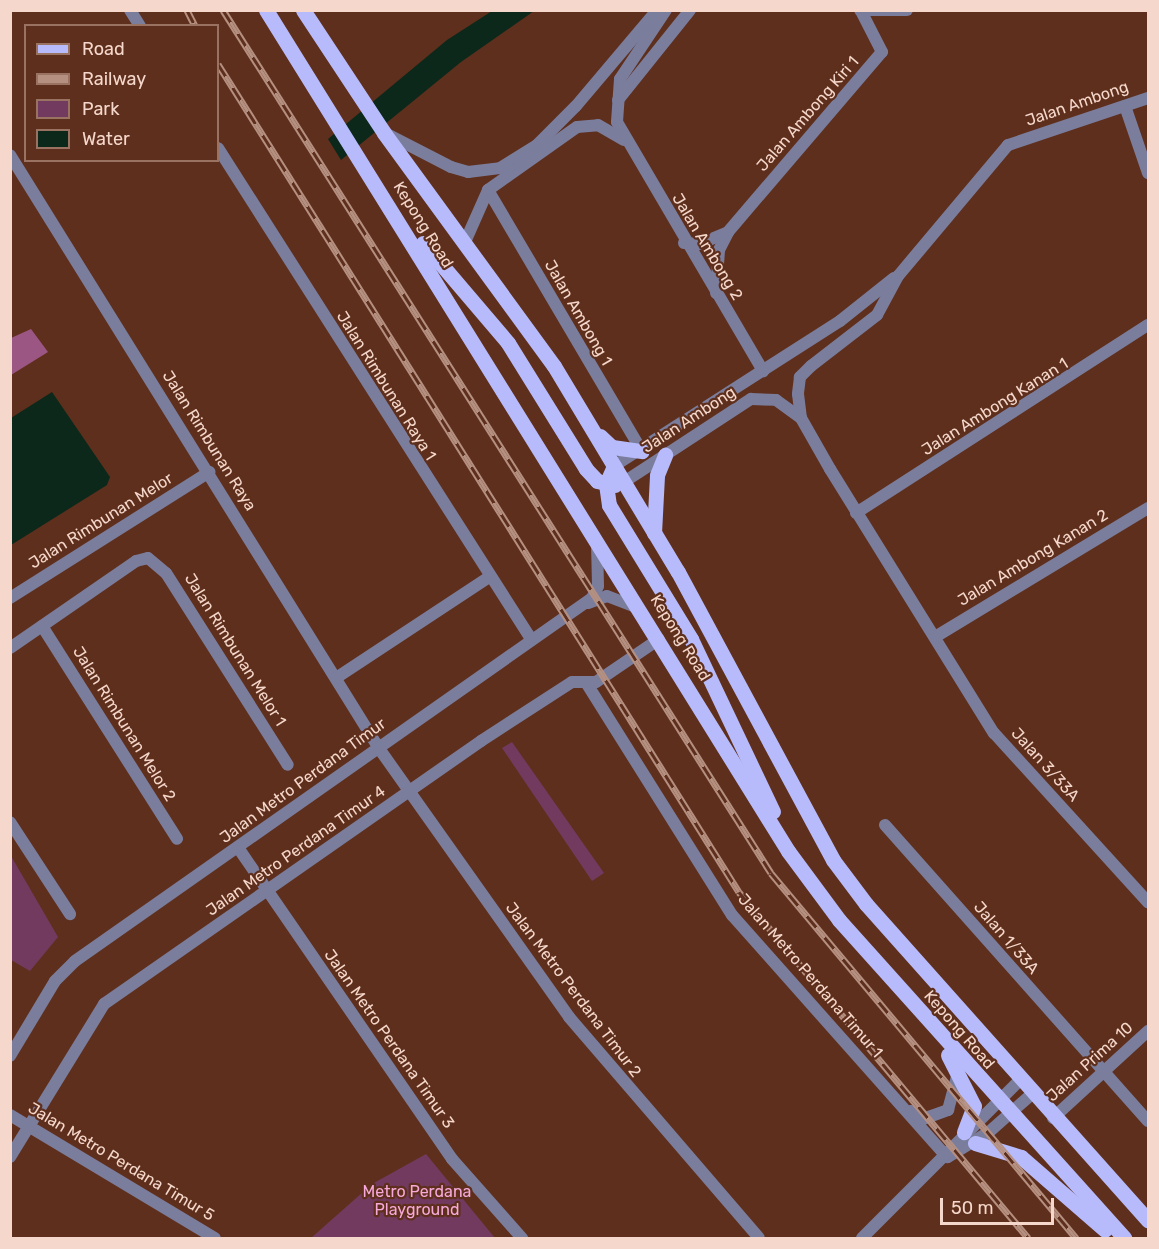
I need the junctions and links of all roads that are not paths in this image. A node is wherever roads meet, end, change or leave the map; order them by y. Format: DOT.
graph roads {
  1 [pos="130,10"];
  2 [pos="266,10"];
  3 [pos="303,10"];
  4 [pos="657,10"];
  5 [pos="666,10"];
  6 [pos="690,10"];
  7 [pos="907,10"];
  8 [pos="861,11"];
  9 [pos="139,24"];
  10 [pos="1149,98"];
  11 [pos="618,100"];
  12 [pos="1125,106"];
  13 [pos="384,133"];
  14 [pos="624,140"];
  15 [pos="219,150"];
  16 [pos="10,155"];
  17 [pos="1149,173"];
  18 [pos="488,190"];
  19 [pos="381,191"];
  20 [pos="728,232"];
  21 [pos="465,242"];
  22 [pos="684,243"];
  23 [pos="898,276"];
  24 [pos="716,294"];
  25 [pos="1149,325"];
  26 [pos="763,371"];
  27 [pos="801,418"];
  28 [pos="588,423"];
  29 [pos="642,451"];
  30 [pos="665,455"];
  31 [pos="614,466"];
  32 [pos="209,472"];
  33 [pos="624,482"];
  34 [pos="606,484"];
  35 [pos="1149,508"];
  36 [pos="856,513"];
  37 [pos="654,533"];
  38 [pos="596,535"];
  39 [pos="489,577"];
  40 [pos="10,598"];
  41 [pos="579,607"];
  42 [pos="646,618"];
  43 [pos="42,626"];
  44 [pos="935,637"];
  45 [pos="531,639"];
  46 [pos="660,639"];
  47 [pos="10,648"];
  48 [pos="336,678"];
  49 [pos="587,684"];
  50 [pos="378,747"];
  51 [pos="288,765"];
  52 [pos="410,791"];
  53 [pos="10,822"];
  54 [pos="885,825"];
  55 [pos="177,839"];
  56 [pos="239,849"];
  57 [pos="788,851"];
  58 [pos="270,891"];
  59 [pos="1149,902"];
  60 [pos="70,914"];
  61 [pos="930,1024"];
  62 [pos="1149,1030"];
  63 [pos="10,1056"];
  64 [pos="957,1071"];
  65 [pos="1103,1072"];
  66 [pos="1020,1080"];
  67 [pos="1032,1094"];
  68 [pos="997,1101"];
  69 [pos="903,1105"];
  70 [pos="10,1115"];
  71 [pos="1010,1115"];
  72 [pos="1053,1118"];
  73 [pos="1149,1121"];
  74 [pos="29,1126"];
  75 [pos="969,1137"];
  76 [pos="10,1157"];
  77 [pos="947,1157"];
  78 [pos="1149,1221"];
  79 [pos="215,1239"];
  80 [pos="522,1239"];
  81 [pos="759,1239"];
  82 [pos="862,1239"];
  83 [pos="1113,1239"];
  84 [pos="1124,1239"];
  1 -- 9 [label="street"];
  2 -- 19 [label="main road, Kepong Road"];
  3 -- 13 [label="main road, Kepong Road"];
  4 -- 13 [label="street"];
  5 -- 11 [label="street"];
  6 -- 11 [label="street"];
  7 -- 8 [label="street, Jalan Ambong Kiri 1"];
  8 -- 20 [label="street, Jalan Ambong Kiri 1"];
  10 -- 12 [label="street, Jalan Ambong"];
  11 -- 14 [label="street"];
  12 -- 17 [label="street"];
  12 -- 23 [label="street, Jalan Ambong"];
  13 -- 21 [label="main road, Kepong Road"];
  14 -- 18 [label="street"];
  14 -- 22 [label="street, Jalan Ambong 2"];
  15 -- 39 [label="street, Jalan Rimbunan Raya 1"];
  16 -- 32 [label="street, Jalan Rimbunan Raya"];
  18 -- 21 [label="street"];
  18 -- 29 [label="street, Jalan Ambong 1"];
  19 -- 34 [label="main road"];
  19 -- 38 [label="main road, Kepong Road"];
  20 -- 22 [label="street, Jalan Ambong Kiri 1"];
  20 -- 24 [label="street, Jalan Ambong Kiri 1"];
  21 -- 28 [label="main road, Kepong Road"];
  22 -- 24 [label="street, Jalan Ambong 2"];
  23 -- 26 [label="street, Jalan Ambong"];
  23 -- 27 [label="street, Jalan Ambong"];
  24 -- 26 [label="street, Jalan Ambong 2"];
  25 -- 36 [label="street, Jalan Ambong Kanan 1"];
  26 -- 29 [label="street, Jalan Ambong"];
  27 -- 30 [label="street, Jalan Ambong"];
  27 -- 36 [label="street"];
  28 -- 29 [label="main road"];
  28 -- 31 [label="main road, Kepong Road"];
  29 -- 31 [label="street, Jalan Ambong"];
  30 -- 33 [label="street, Jalan Ambong"];
  30 -- 37 [label="main road"];
  31 -- 33 [label="main road, Kepong Road"];
  31 -- 34 [label="main road"];
  32 -- 40 [label="street, Jalan Rimbunan Melor"];
  32 -- 48 [label="street, Jalan Rimbunan Raya"];
  33 -- 34 [label="main road"];
  33 -- 37 [label="main road, Kepong Road"];
  34 -- 57 [label="main road"];
  35 -- 44 [label="street, Jalan Ambong Kanan 2"];
  36 -- 44 [label="street"];
  37 -- 66 [label="main road, Kepong Road"];
  38 -- 41 [label="street, Jalan Metro Perdana Timur"];
  38 -- 42 [label="main road, Kepong Road"];
  39 -- 45 [label="street, Jalan Rimbunan Raya 1"];
  39 -- 48 [label="street"];
  41 -- 42 [label="street"];
  41 -- 45 [label="street, Jalan Metro Perdana Timur"];
  42 -- 46 [label="main road, Kepong Road"];
  43 -- 47 [label="street"];
  43 -- 51 [label="street, Jalan Rimbunan Melor 1"];
  43 -- 55 [label="street, Jalan Rimbunan Melor 2"];
  44 -- 59 [label="street, Jalan 3/33A"];
  45 -- 50 [label="street, Jalan Metro Perdana Timur"];
  46 -- 49 [label="street, Jalan Metro Perdana Timur 4"];
  46 -- 57 [label="main road, Kepong Road"];
  48 -- 50 [label="street, Jalan Rimbunan Raya"];
  49 -- 52 [label="street, Jalan Metro Perdana Timur 4"];
  49 -- 69 [label="street, Jalan Metro Perdana Timur 1"];
  50 -- 52 [label="street, Jalan Metro Perdana Timur 2"];
  50 -- 56 [label="street, Jalan Metro Perdana Timur"];
  52 -- 58 [label="street, Jalan Metro Perdana Timur 4"];
  52 -- 81 [label="street, Jalan Metro Perdana Timur 2"];
  53 -- 60 [label="street"];
  54 -- 65 [label="street, Jalan 1/33A"];
  56 -- 58 [label="street, Jalan Metro Perdana Timur 3"];
  56 -- 63 [label="street, Jalan Metro Perdana Timur"];
  57 -- 61 [label="main road, Kepong Road"];
  58 -- 74 [label="street, Jalan Metro Perdana Timur 4"];
  58 -- 80 [label="street, Jalan Metro Perdana Timur 3"];
  61 -- 64 [label="main road"];
  61 -- 68 [label="main road, Kepong Road"];
  62 -- 65 [label="street, Jalan Prima 10"];
  64 -- 69 [label="street"];
  64 -- 75 [label="main road"];
  65 -- 72 [label="street, Jalan Prima 10"];
  65 -- 73 [label="street, Jalan 1/33A"];
  66 -- 67 [label="main road, Kepong Road"];
  66 -- 68 [label="street"];
  67 -- 71 [label="street"];
  67 -- 72 [label="main road, Kepong Road"];
  68 -- 71 [label="main road, Kepong Road"];
  68 -- 75 [label="street"];
  69 -- 77 [label="street, Jalan Metro Perdana Timur 1"];
  70 -- 74 [label="street, Jalan Metro Perdana Timur 5"];
  71 -- 75 [label="street"];
  71 -- 84 [label="main road, Kepong Road"];
  72 -- 78 [label="main road, Kepong Road"];
  74 -- 76 [label="street, Jalan Metro Perdana Timur 4"];
  74 -- 79 [label="street, Jalan Metro Perdana Timur 5"];
  75 -- 77 [label="street"];
  75 -- 83 [label="main road"];
  77 -- 82 [label="street"];
}
